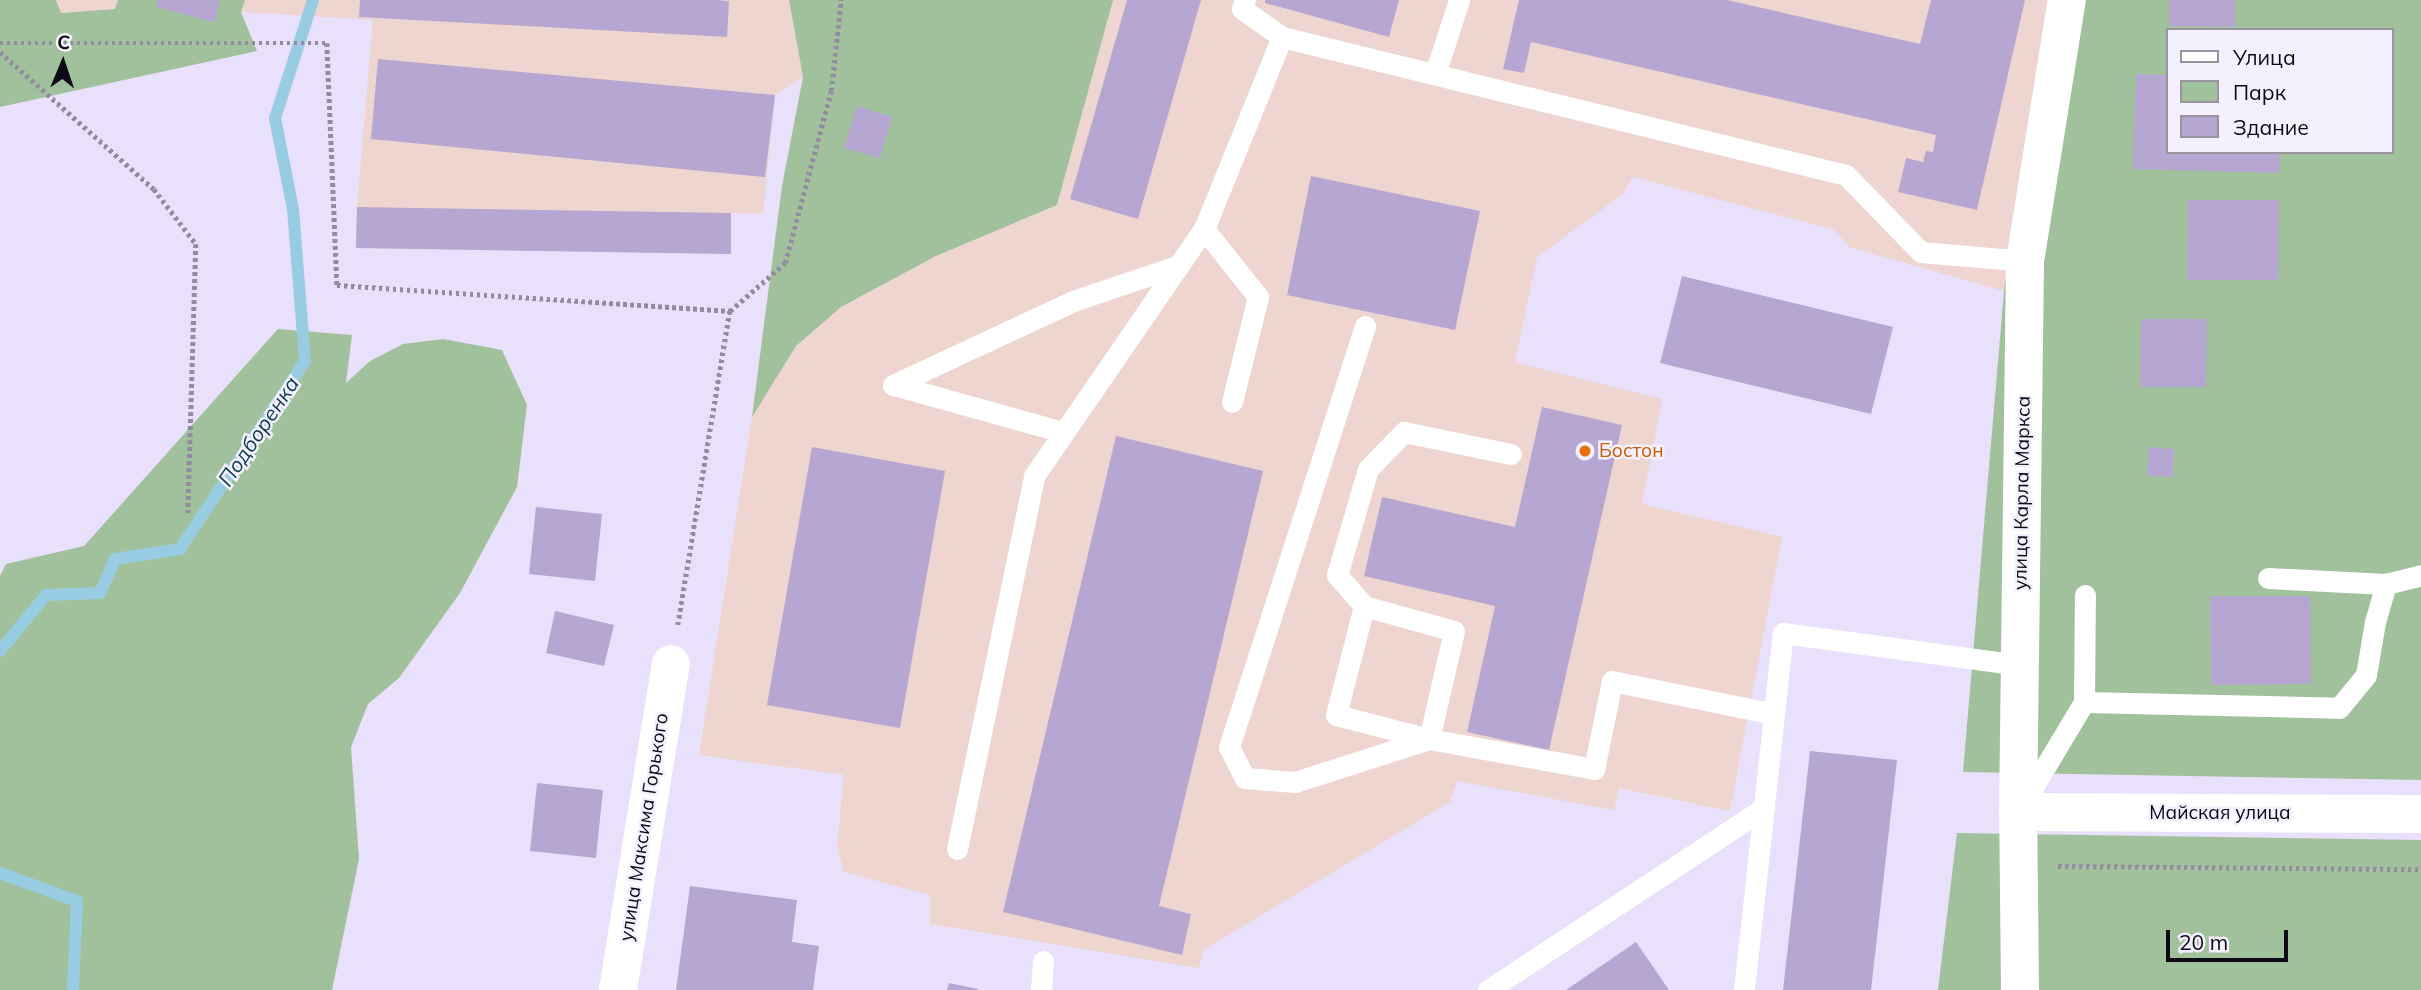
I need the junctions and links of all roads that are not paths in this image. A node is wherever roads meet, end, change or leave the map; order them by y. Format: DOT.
graph roads {
  1 [pos="1244,0"];
  2 [pos="1459,0"];
  3 [pos="2067,0"];
  4 [pos="1282,37"];
  5 [pos="1436,74"];
  6 [pos="1204,229"];
  7 [pos="2025,261"];
  8 [pos="1177,265"];
  9 [pos="1365,326"];
  10 [pos="1232,402"];
  11 [pos="1063,432"];
  12 [pos="1511,454"];
  13 [pos="2421,575"];
  14 [pos="2268,578"];
  15 [pos="2386,584"];
  16 [pos="2085,595"];
  17 [pos="1364,606"];
  18 [pos="671,664"];
  19 [pos="2019,665"];
  20 [pos="2084,702"];
  21 [pos="1774,714"];
  22 [pos="1429,739"];
  23 [pos="1764,808"];
  24 [pos="2018,812"];
  25 [pos="2421,814"];
  26 [pos="957,849"];
  27 [pos="1043,961"];
  28 [pos="618,990"];
  29 [pos="1041,990"];
  30 [pos="1488,990"];
  31 [pos="1744,990"];
  32 [pos="2020,990"];
  1 -- 4 [label="lane"];
  2 -- 5 [label="lane"];
  3 -- 7 [label="street, улица Карла Маркса"];
  4 -- 5 [label="lane"];
  4 -- 6 [label="lane"];
  5 -- 7 [label="lane"];
  6 -- 8 [label="lane"];
  6 -- 10 [label="lane"];
  7 -- 19 [label="street, улица Карла Маркса"];
  8 -- 11 [label="lane"];
  8 -- 11 [label="lane"];
  9 -- 22 [label="lane"];
  11 -- 26 [label="lane"];
  12 -- 17 [label="lane"];
  13 -- 15 [label="lane"];
  14 -- 15 [label="lane"];
  15 -- 20 [label="lane"];
  16 -- 20 [label="lane"];
  17 -- 22 [label="lane"];
  17 -- 22 [label="lane"];
  18 -- 28 [label="street, улица Максима Горького"];
  19 -- 21 [label="lane"];
  19 -- 24 [label="street, улица Карла Маркса"];
  20 -- 24 [label="lane"];
  21 -- 22 [label="lane"];
  21 -- 23 [label="lane"];
  23 -- 30 [label="lane"];
  23 -- 31 [label="lane"];
  24 -- 25 [label="street, Майская улица"];
  24 -- 32 [label="street, улица Карла Маркса"];
  27 -- 29 [label="lane"];
}
